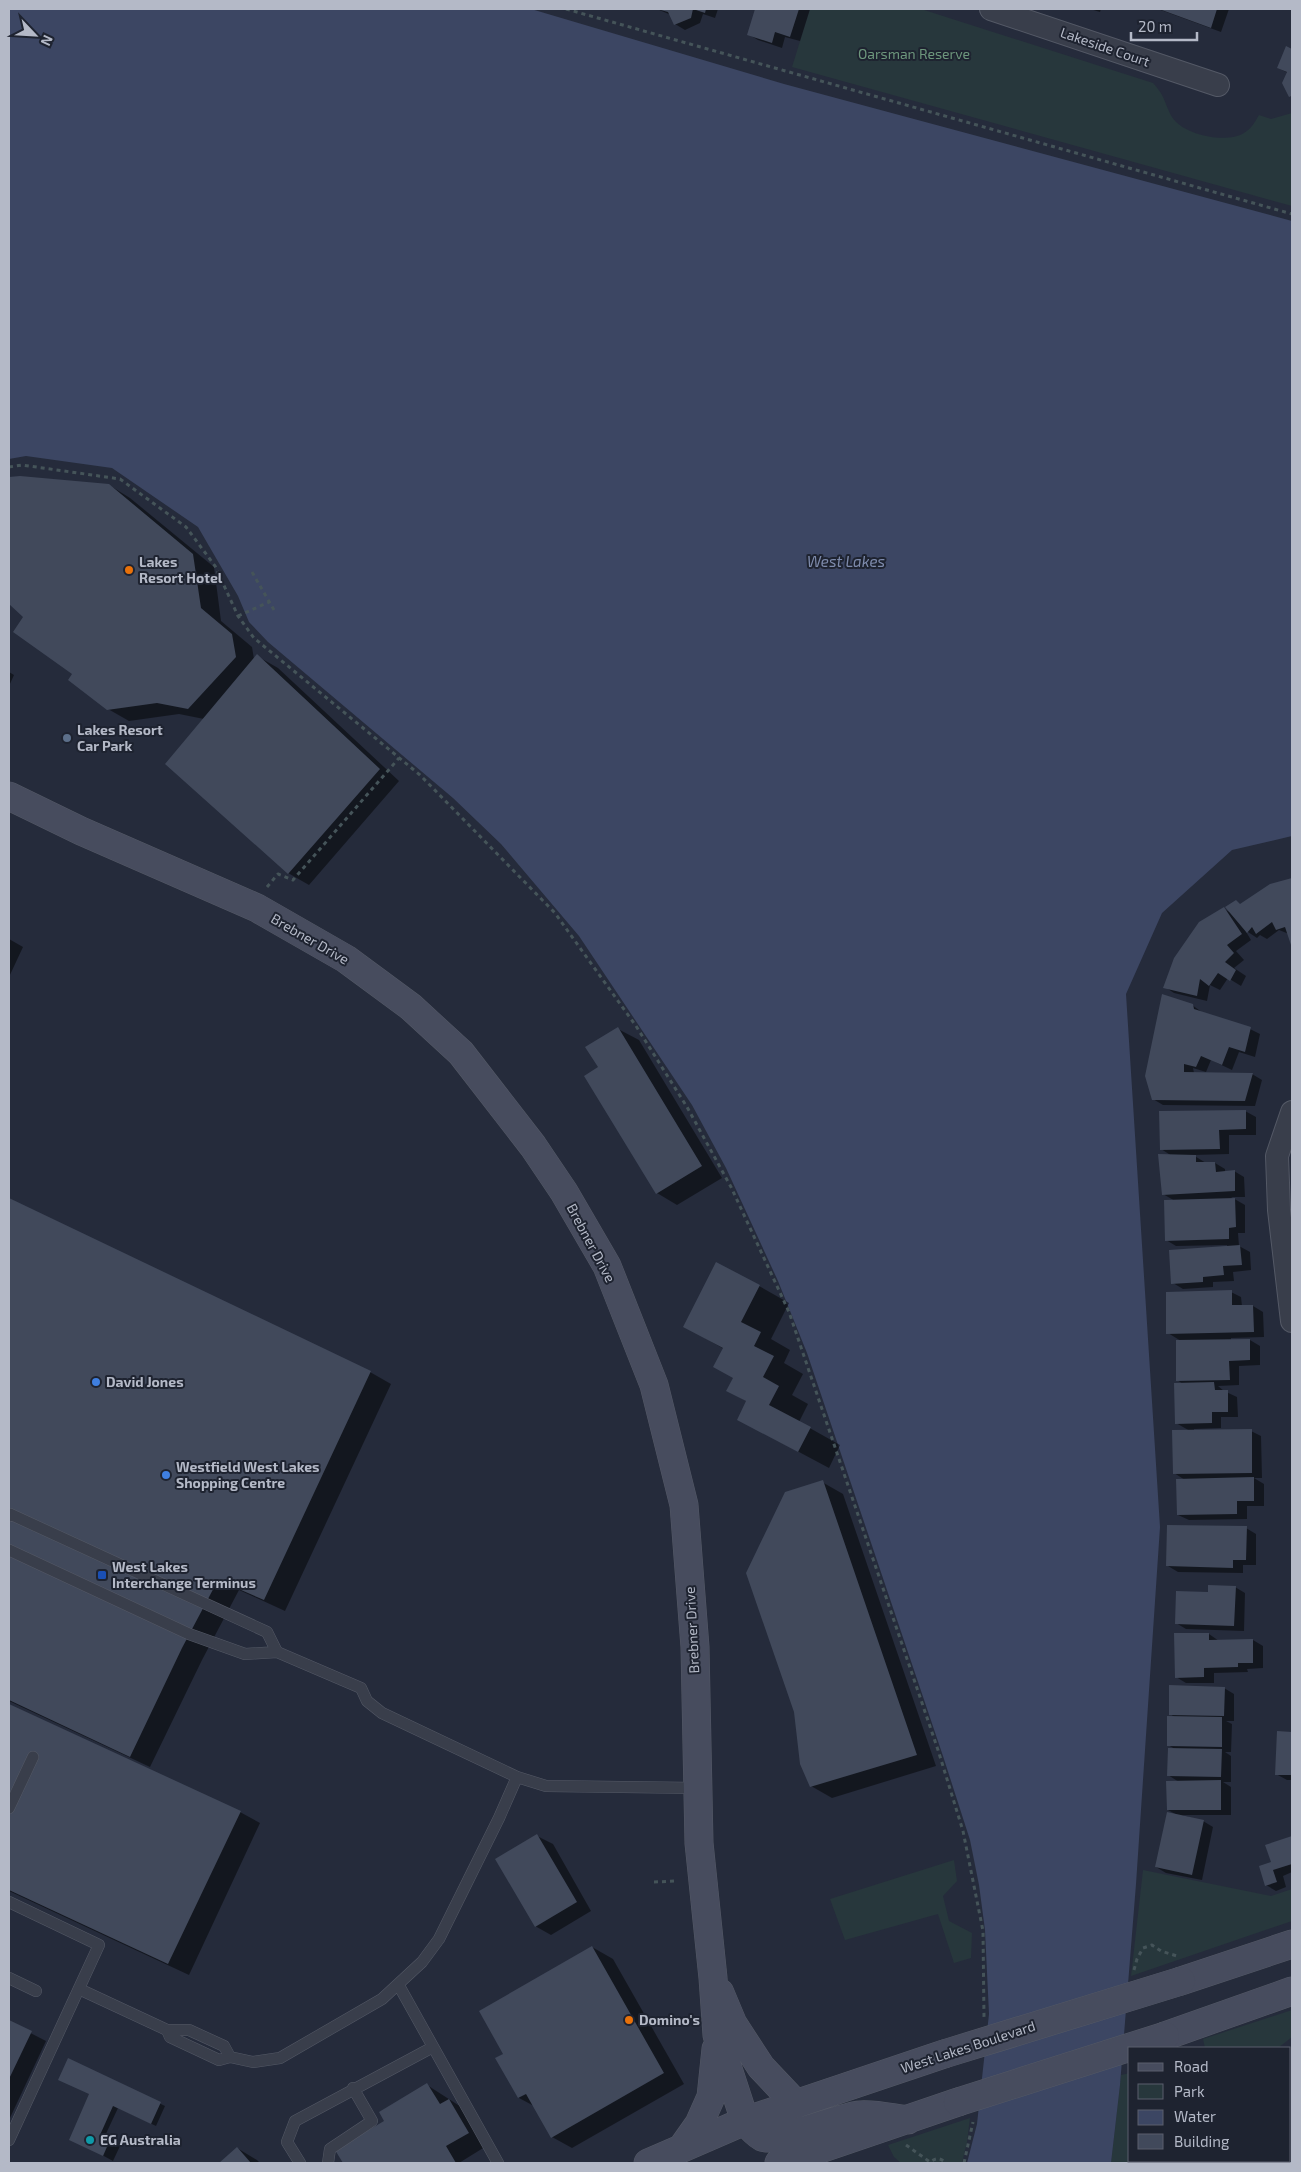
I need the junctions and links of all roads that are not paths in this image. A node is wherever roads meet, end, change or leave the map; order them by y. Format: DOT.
graph roads {
  1 [pos="991,9"];
  2 [pos="1218,85"];
  3 [pos="9,796"];
  4 [pos="1292,1112"];
  5 [pos="1292,1321"];
  6 [pos="9,1516"];
  7 [pos="9,1550"];
  8 [pos="277,1652"];
  9 [pos="33,1757"];
  10 [pos="517,1777"];
  11 [pos="698,1788"];
  12 [pos="9,1808"];
  13 [pos="9,1902"];
  14 [pos="1292,1944"];
  15 [pos="9,1978"];
  16 [pos="714,1978"];
  17 [pos="398,1984"];
  18 [pos="79,1989"];
  19 [pos="36,1991"];
  20 [pos="1292,1991"];
  21 [pos="716,2035"];
  22 [pos="433,2047"];
  23 [pos="1135,2047"];
  24 [pos="1128,2050"];
  25 [pos="353,2088"];
  26 [pos="796,2104"];
  27 [pos="745,2121"];
  28 [pos="906,2132"];
  29 [pos="9,2140"];
  30 [pos="682,2148"];
  31 [pos="300,2163"];
  32 [pos="328,2163"];
  33 [pos="498,2163"];
  34 [pos="648,2163"];
  35 [pos="779,2163"];
  1 -- 2 [label="street, Lakeside Court"];
  3 -- 11 [label="street, Brebner Drive"];
  4 -- 5 [label="street"];
  6 -- 8 [label="lane"];
  7 -- 8 [label="lane"];
  8 -- 10 [label="lane"];
  9 -- 12 [label="lane"];
  10 -- 11 [label="lane"];
  10 -- 17 [label="lane"];
  11 -- 16 [label="street, Brebner Drive"];
  13 -- 18 [label="lane"];
  14 -- 26 [label="street, West Lakes Boulevard, bridge"];
  15 -- 19 [label="lane"];
  16 -- 21 [label="street, Brebner Drive"];
  16 -- 26 [label="street, Brebner Drive"];
  17 -- 18 [label="lane"];
  17 -- 22 [label="lane"];
  18 -- 29 [label="lane"];
  20 -- 23 [label="street, bridge"];
  21 -- 27 [label="street, Brebner Drive"];
  21 -- 30 [label="street"];
  22 -- 25 [label="lane"];
  22 -- 33 [label="lane"];
  24 -- 28 [label="street, bridge"];
  25 -- 31 [label="lane"];
  25 -- 32 [label="lane"];
  26 -- 27 [label="street, West Lakes Boulevard"];
  27 -- 28 [label="street"];
  27 -- 30 [label="street, West Lakes Boulevard"];
  28 -- 35 [label="street"];
  30 -- 34 [label="street, West Lakes Boulevard"];
}
